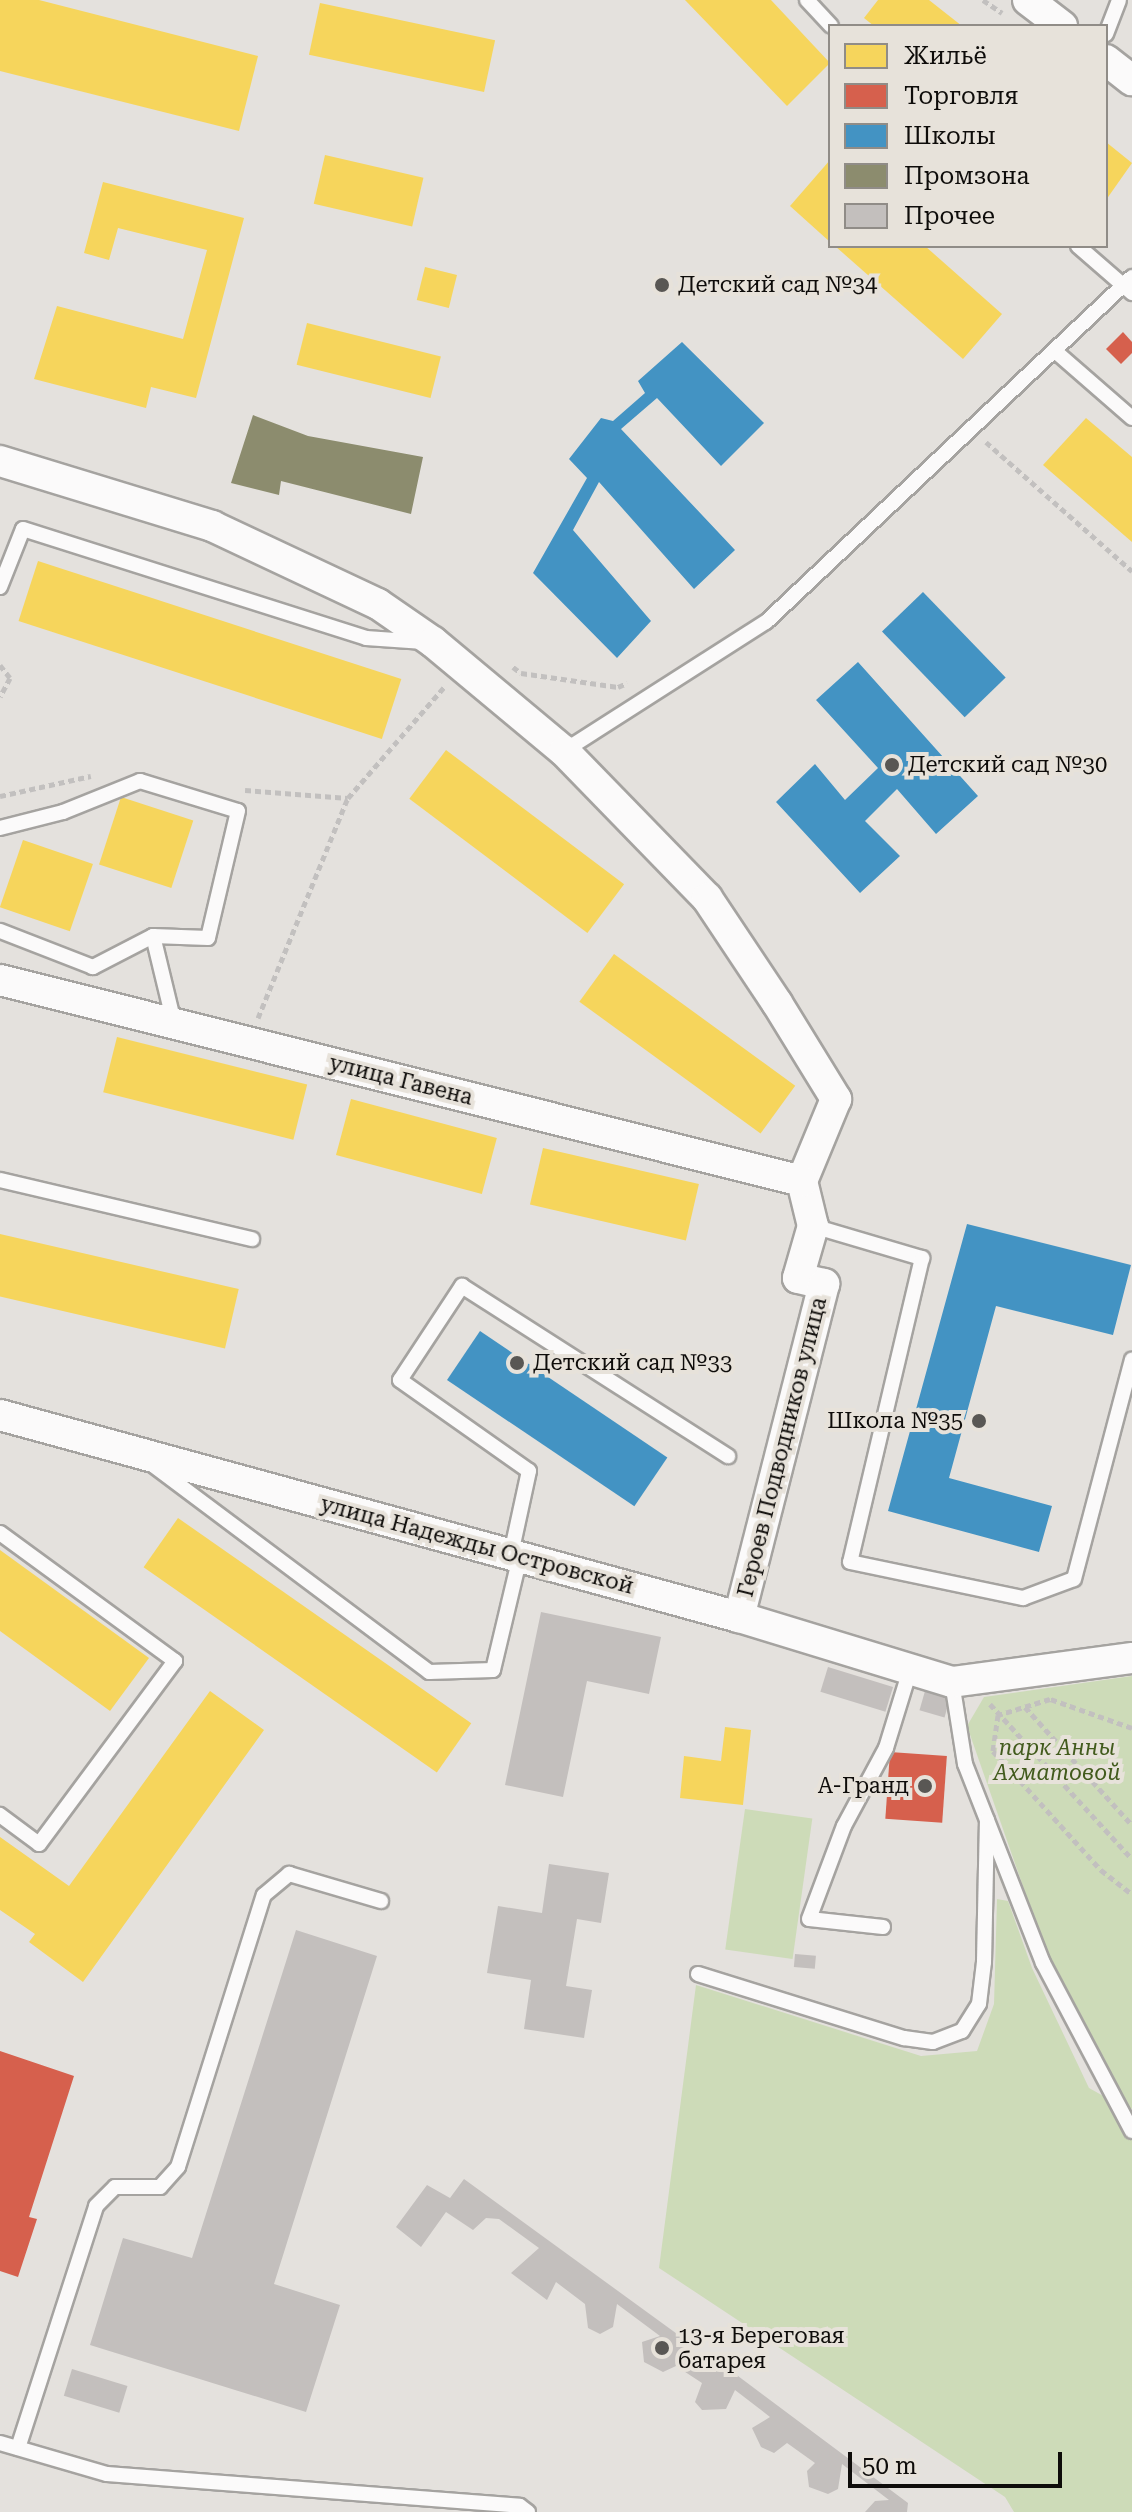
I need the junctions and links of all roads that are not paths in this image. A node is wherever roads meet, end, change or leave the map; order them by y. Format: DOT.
graph roads {
  1 [pos="807,0"];
  2 [pos="1028,0"];
  3 [pos="1119,0"];
  4 [pos="829,24"];
  5 [pos="1059,24"];
  6 [pos="1108,29"];
  7 [pos="1108,62"];
  8 [pos="1132,80"];
  9 [pos="1081,248"];
  10 [pos="1129,286"];
  11 [pos="1055,351"];
  12 [pos="1132,418"];
  13 [pos="0,461"];
  14 [pos="0,587"];
  15 [pos="433,642"];
  16 [pos="564,751"];
  17 [pos="0,828"];
  18 [pos="0,931"];
  19 [pos="153,936"];
  20 [pos="0,980"];
  21 [pos="174,1024"];
  22 [pos="0,1180"];
  23 [pos="802,1181"];
  24 [pos="813,1226"];
  25 [pos="252,1239"];
  26 [pos="1132,1360"];
  27 [pos="0,1415"];
  28 [pos="135,1452"];
  29 [pos="728,1456"];
  30 [pos="0,1533"];
  31 [pos="516,1556"];
  32 [pos="739,1617"];
  33 [pos="1132,1658"];
  34 [pos="910,1670"];
  35 [pos="962,1681"];
  36 [pos="0,1815"];
  37 [pos="987,1820"];
  38 [pos="381,1901"];
  39 [pos="883,1927"];
  40 [pos="698,1974"];
  41 [pos="1132,2131"];
  42 [pos="0,2443"];
  43 [pos="18,2448"];
  44 [pos="528,2512"];
  1 -- 4 [label="lane"];
  2 -- 5 [label="street"];
  3 -- 6 [label="lane"];
  7 -- 8 [label="street"];
  9 -- 10 [label="lane"];
  10 -- 11 [label="lane"];
  11 -- 12 [label="lane"];
  11 -- 16 [label="lane"];
  13 -- 15 [label="street"];
  14 -- 15 [label="lane"];
  15 -- 16 [label="street"];
  16 -- 23 [label="street"];
  17 -- 19 [label="lane"];
  18 -- 19 [label="lane"];
  19 -- 21 [label="lane"];
  20 -- 21 [label="street, улица Гавена"];
  21 -- 23 [label="street, улица Гавена"];
  22 -- 25 [label="lane"];
  23 -- 24 [label="street, Героев Подводников улица"];
  24 -- 26 [label="lane"];
  24 -- 32 [label="street, Героев Подводников улица"];
  27 -- 28 [label="street, улица Надежды Островской"];
  28 -- 31 [label="street, улица Надежды Островской"];
  28 -- 31 [label="lane"];
  29 -- 31 [label="lane"];
  30 -- 36 [label="lane"];
  31 -- 32 [label="street, улица Надежды Островской"];
  32 -- 34 [label="street, улица Надежды Островской"];
  33 -- 35 [label="street"];
  34 -- 35 [label="street, улица Надежды Островской"];
  34 -- 39 [label="lane"];
  35 -- 37 [label="lane"];
  37 -- 40 [label="lane"];
  37 -- 41 [label="lane"];
  38 -- 43 [label="lane"];
  42 -- 43 [label="lane"];
  43 -- 44 [label="lane"];
}
